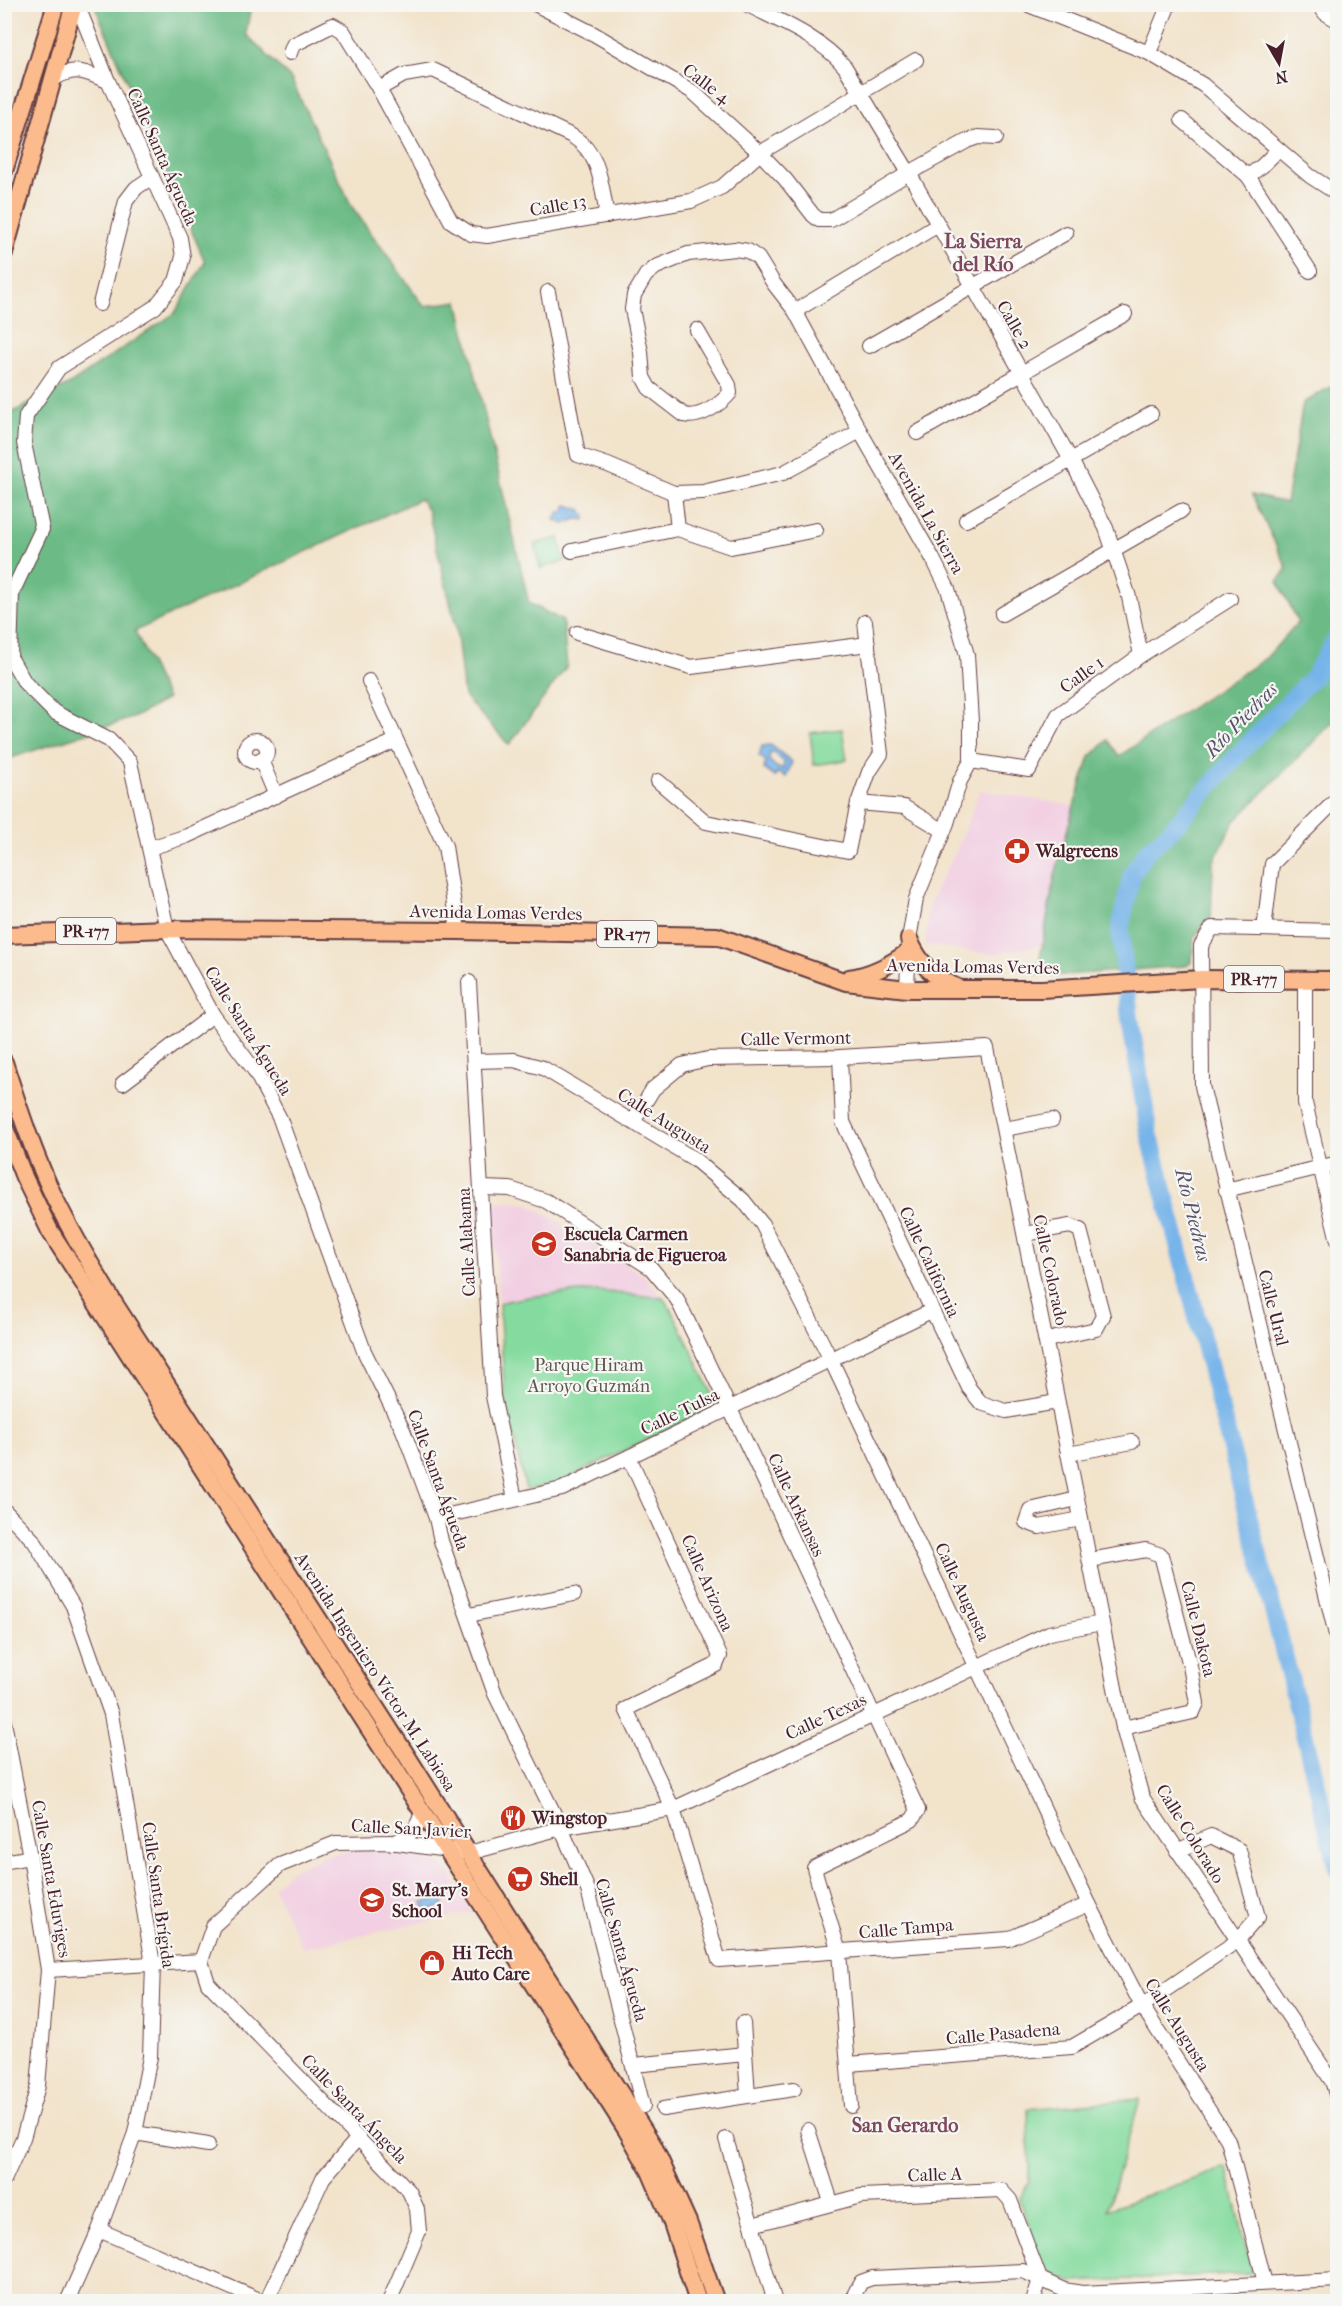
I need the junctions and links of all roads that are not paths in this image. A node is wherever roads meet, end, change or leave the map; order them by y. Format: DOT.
graph roads {
  1 [pos="56,4"];
  2 [pos="76,4"];
  3 [pos="535,4"];
  4 [pos="746,4"];
  5 [pos="1026,4"];
  6 [pos="1169,4"];
  7 [pos="1318,4"];
  8 [pos="1338,21"];
  9 [pos="290,53"];
  10 [pos="1149,53"];
  11 [pos="916,60"];
  12 [pos="54,79"];
  13 [pos="108,81"];
  14 [pos="379,89"];
  15 [pos="861,93"];
  16 [pos="1182,120"];
  17 [pos="996,138"];
  18 [pos="1278,150"];
  19 [pos="760,153"];
  20 [pos="4,171"];
  21 [pos="909,173"];
  22 [pos="1248,176"];
  23 [pos="152,177"];
  24 [pos="1338,194"];
  25 [pos="607,216"];
  26 [pos="938,225"];
  27 [pos="1066,233"];
  28 [pos="4,254"];
  29 [pos="1310,271"];
  30 [pos="971,286"];
  31 [pos="548,292"];
  32 [pos="100,304"];
  33 [pos="795,311"];
  34 [pos="1125,314"];
  35 [pos="697,330"];
  36 [pos="869,346"];
  37 [pos="1021,374"];
  38 [pos="1152,414"];
  39 [pos="860,431"];
  40 [pos="917,433"];
  41 [pos="1071,460"];
  42 [pos="674,493"];
  43 [pos="1181,511"];
  44 [pos="966,520"];
  45 [pos="678,529"];
  46 [pos="816,530"];
  47 [pos="1115,550"];
  48 [pos="572,551"];
  49 [pos="1230,599"];
  50 [pos="1002,614"];
  51 [pos="865,622"];
  52 [pos="577,633"];
  53 [pos="868,644"];
  54 [pos="1141,655"];
  55 [pos="369,681"];
  56 [pos="395,741"];
  57 [pos="261,760"];
  58 [pos="971,761"];
  59 [pos="658,781"];
  60 [pos="276,796"];
  61 [pos="1338,798"];
  62 [pos="858,803"];
  63 [pos="944,831"];
  64 [pos="150,848"];
  65 [pos="167,929"];
  66 [pos="1264,929"];
  67 [pos="458,931"];
  68 [pos="1338,931"];
  69 [pos="14,933"];
  70 [pos="908,946"];
  71 [pos="4,947"];
  72 [pos="838,979"];
  73 [pos="1201,979"];
  74 [pos="1305,980"];
  75 [pos="1338,980"];
  76 [pos="469,982"];
  77 [pos="907,989"];
  78 [pos="962,989"];
  79 [pos="213,1016"];
  80 [pos="987,1048"];
  81 [pos="840,1057"];
  82 [pos="475,1061"];
  83 [pos="4,1062"];
  84 [pos="123,1083"];
  85 [pos="1052,1120"];
  86 [pos="633,1122"];
  87 [pos="4,1126"];
  88 [pos="1004,1129"];
  89 [pos="1338,1163"];
  90 [pos="1319,1167"];
  91 [pos="482,1188"];
  92 [pos="1227,1190"];
  93 [pos="1024,1234"];
  94 [pos="1338,1240"];
  95 [pos="931,1311"];
  96 [pos="1047,1340"];
  97 [pos="831,1360"];
  98 [pos="1057,1402"];
  99 [pos="730,1408"];
  100 [pos="1132,1442"];
  101 [pos="1068,1454"];
  102 [pos="629,1457"];
  103 [pos="515,1499"];
  104 [pos="1077,1499"];
  105 [pos="4,1510"];
  106 [pos="436,1518"];
  107 [pos="1081,1519"];
  108 [pos="1090,1560"];
  109 [pos="574,1594"];
  110 [pos="469,1615"];
  111 [pos="1102,1623"];
  112 [pos="1338,1643"];
  113 [pos="976,1666"];
  114 [pos="875,1714"];
  115 [pos="4,1722"];
  116 [pos="1123,1728"];
  117 [pos="673,1809"];
  118 [pos="422,1811"];
  119 [pos="561,1828"];
  120 [pos="393,1843"];
  121 [pos="447,1850"];
  122 [pos="1177,1851"];
  123 [pos="469,1853"];
  124 [pos="30,1857"];
  125 [pos="4,1862"];
  126 [pos="1089,1904"];
  127 [pos="1237,1941"];
  128 [pos="839,1952"];
  129 [pos="201,1961"];
  130 [pos="153,1964"];
  131 [pos="48,1970"];
  132 [pos="1142,2006"];
  133 [pos="743,2023"];
  134 [pos="745,2054"];
  135 [pos="848,2064"];
  136 [pos="634,2065"];
  137 [pos="794,2089"];
  138 [pos="748,2095"];
  139 [pos="1338,2100"];
  140 [pos="643,2106"];
  141 [pos="851,2106"];
  142 [pos="663,2109"];
  143 [pos="808,2130"];
  144 [pos="135,2133"];
  145 [pos="358,2138"];
  146 [pos="726,2139"];
  147 [pos="208,2145"];
  148 [pos="4,2180"];
  149 [pos="831,2202"];
  150 [pos="752,2225"];
  151 [pos="99,2230"];
  152 [pos="1040,2278"];
  153 [pos="1338,2280"];
  154 [pos="1265,2283"];
  155 [pos="1128,2296"];
  156 [pos="67,2301"];
  157 [pos="265,2301"];
  158 [pos="389,2301"];
  159 [pos="698,2301"];
  160 [pos="716,2301"];
  161 [pos="775,2301"];
  162 [pos="858,2301"];
  163 [pos="1033,2301"];
  1 -- 20 [label="main road"];
  2 -- 12 [label="main road"];
  2 -- 13 [label="street, Calle Santa Águeda"];
  3 -- 19 [label="street, Calle 4"];
  4 -- 15 [label="street, Calle 2"];
  5 -- 10 [label="street"];
  6 -- 10 [label="street"];
  7 -- 8 [label="street"];
  9 -- 14 [label="street, Calle 13"];
  10 -- 18 [label="street"];
  11 -- 15 [label="street, Calle 13"];
  12 -- 13 [label="street"];
  12 -- 28 [label="main road"];
  13 -- 23 [label="street, Calle Santa Águeda"];
  14 -- 25 [label="street"];
  14 -- 25 [label="street, Calle 13"];
  15 -- 19 [label="street, Calle 13"];
  15 -- 21 [label="street, Calle 2"];
  16 -- 22 [label="street"];
  17 -- 21 [label="street"];
  18 -- 22 [label="street"];
  18 -- 24 [label="street"];
  19 -- 21 [label="street, Calle 4"];
  19 -- 25 [label="street, Calle 13"];
  21 -- 26 [label="street, Calle 2"];
  22 -- 29 [label="street"];
  23 -- 32 [label="street"];
  23 -- 64 [label="street, Calle Santa Águeda"];
  26 -- 30 [label="street, Calle 2"];
  26 -- 33 [label="street"];
  27 -- 30 [label="street"];
  30 -- 36 [label="street"];
  30 -- 37 [label="street, Calle 2"];
  31 -- 42 [label="street"];
  33 -- 35 [label="street, Avenida La Sierra"];
  33 -- 39 [label="street, Avenida La Sierra"];
  34 -- 37 [label="street"];
  37 -- 40 [label="street"];
  37 -- 41 [label="street, Calle 2"];
  38 -- 41 [label="street"];
  39 -- 42 [label="street"];
  39 -- 58 [label="street, Avenida La Sierra"];
  41 -- 44 [label="street"];
  41 -- 47 [label="street, Calle 2"];
  42 -- 45 [label="street"];
  43 -- 47 [label="street"];
  45 -- 46 [label="street"];
  45 -- 48 [label="street"];
  47 -- 50 [label="street"];
  47 -- 54 [label="street, Calle 2"];
  49 -- 54 [label="street, Calle 1"];
  51 -- 53 [label="street"];
  52 -- 53 [label="street"];
  53 -- 62 [label="street"];
  54 -- 58 [label="street, Calle 1"];
  55 -- 56 [label="street"];
  56 -- 60 [label="street"];
  56 -- 67 [label="street"];
  57 -- 60 [label="street"];
  58 -- 63 [label="street, Avenida La Sierra"];
  59 -- 62 [label="street"];
  60 -- 64 [label="street"];
  61 -- 66 [label="street"];
  62 -- 63 [label="street"];
  63 -- 70 [label="street, Avenida La Sierra"];
  64 -- 65 [label="street, Calle Santa Águeda"];
  65 -- 67 [label="main road, Avenida Lomas Verdes / PR-177"];
  65 -- 69 [label="main road, Avenida Lomas Verdes / PR-177"];
  65 -- 79 [label="street, Calle Santa Águeda"];
  66 -- 68 [label="street"];
  66 -- 73 [label="street, Calle Ural"];
  67 -- 72 [label="main road, Avenida Lomas Verdes / PR-177"];
  69 -- 71 [label="main road"];
  70 -- 72 [label="main road"];
  70 -- 77 [label="street, Avenida La Sierra"];
  70 -- 78 [label="main road"];
  72 -- 77 [label="main road, Avenida Lomas Verdes / PR-177"];
  73 -- 74 [label="main road, Avenida Lomas Verdes / PR-177"];
  73 -- 78 [label="main road, Avenida Lomas Verdes / PR-177"];
  73 -- 92 [label="street, Calle Ural"];
  74 -- 75 [label="main road, Avenida Lomas Verdes / PR-177"];
  74 -- 90 [label="street"];
  76 -- 82 [label="street, Calle Alabama"];
  77 -- 78 [label="main road, Avenida Lomas Verdes / PR-177"];
  79 -- 84 [label="street"];
  79 -- 106 [label="street, Calle Santa Águeda"];
  80 -- 81 [label="street, Calle Vermont"];
  80 -- 88 [label="street, Calle Colorado"];
  81 -- 86 [label="street, Calle Vermont"];
  81 -- 95 [label="street, Calle California"];
  82 -- 86 [label="street, Calle Augusta"];
  82 -- 91 [label="street, Calle Alabama"];
  83 -- 123 [label="main road, Avenida Ingeniero Víctor M. Labiosa"];
  85 -- 88 [label="street"];
  86 -- 97 [label="street, Calle Augusta"];
  87 -- 118 [label="main road, Avenida Ingeniero Víctor M. Labiosa"];
  88 -- 93 [label="street, Calle Colorado"];
  89 -- 90 [label="street"];
  90 -- 92 [label="street"];
  90 -- 94 [label="street"];
  91 -- 99 [label="street, Calle Arkansas"];
  91 -- 103 [label="street, Calle Alabama"];
  92 -- 112 [label="street, Calle Ural"];
  93 -- 96 [label="street, Calle Colorado"];
  93 -- 96 [label="street"];
  95 -- 97 [label="street, Calle Tulsa"];
  95 -- 98 [label="street, Calle California"];
  96 -- 98 [label="street, Calle Colorado"];
  97 -- 99 [label="street, Calle Tulsa"];
  97 -- 113 [label="street, Calle Augusta"];
  98 -- 101 [label="street, Calle Colorado"];
  99 -- 102 [label="street, Calle Tulsa"];
  99 -- 114 [label="street, Calle Arkansas"];
  100 -- 101 [label="street"];
  101 -- 104 [label="street, Calle Colorado"];
  102 -- 103 [label="street, Calle Tulsa"];
  102 -- 117 [label="street, Calle Arizona"];
  103 -- 106 [label="street, Calle Tulsa"];
  104 -- 107 [label="street, Calle Colorado"];
  104 -- 107 [label="street"];
  105 -- 130 [label="street, Calle Santa Brígida"];
  106 -- 110 [label="street, Calle Santa Águeda"];
  107 -- 108 [label="street, Calle Colorado"];
  108 -- 111 [label="street, Calle Colorado"];
  108 -- 116 [label="street, Calle Dakota"];
  109 -- 110 [label="street"];
  110 -- 119 [label="street, Calle Santa Águeda"];
  111 -- 113 [label="street, Calle Texas"];
  111 -- 116 [label="street, Calle Colorado"];
  113 -- 114 [label="street, Calle Texas"];
  113 -- 126 [label="street, Calle Augusta"];
  114 -- 117 [label="street, Calle Texas"];
  114 -- 128 [label="street, Calle Arkansas"];
  115 -- 124 [label="street, Calle Santa Eduviges"];
  116 -- 122 [label="street, Calle Colorado"];
  117 -- 119 [label="street, Calle Texas"];
  117 -- 128 [label="street, Calle Tampa"];
  118 -- 120 [label="street"];
  118 -- 121 [label="main road, Avenida Ingeniero Víctor M. Labiosa"];
  119 -- 123 [label="street, Calle San Javier"];
  119 -- 136 [label="street, Calle Santa Águeda"];
  120 -- 121 [label="street, Calle San Javier"];
  120 -- 129 [label="street, Calle San Javier"];
  121 -- 123 [label="street, Calle San Javier"];
  121 -- 159 [label="main road, Avenida Ingeniero Víctor M. Labiosa"];
  122 -- 127 [label="street, Calle Colorado"];
  122 -- 127 [label="street, Calle Pasadena"];
  123 -- 160 [label="main road, Avenida Ingeniero Víctor M. Labiosa"];
  124 -- 125 [label="street"];
  124 -- 131 [label="street, Calle Santa Eduviges"];
  126 -- 128 [label="street, Calle Tampa"];
  126 -- 132 [label="street, Calle Augusta"];
  127 -- 132 [label="street, Calle Pasadena"];
  127 -- 139 [label="street, Calle Colorado"];
  128 -- 135 [label="street"];
  129 -- 130 [label="street"];
  129 -- 145 [label="street, Calle Santa Ángela"];
  130 -- 131 [label="street"];
  130 -- 144 [label="street, Calle Santa Brígida"];
  131 -- 148 [label="street, Calle Santa Eduviges"];
  132 -- 135 [label="street, Calle Pasadena"];
  132 -- 154 [label="street, Calle Augusta"];
  133 -- 134 [label="street"];
  134 -- 136 [label="street"];
  134 -- 138 [label="street"];
  135 -- 141 [label="street"];
  136 -- 140 [label="street, Calle Santa Águeda"];
  137 -- 138 [label="street"];
  138 -- 142 [label="street"];
  143 -- 149 [label="street"];
  144 -- 147 [label="street"];
  144 -- 151 [label="street, Calle Santa Brígida"];
  145 -- 157 [label="street"];
  145 -- 158 [label="street, Calle Santa Ángela"];
  146 -- 150 [label="street"];
  149 -- 150 [label="street, Calle A"];
  149 -- 152 [label="street, Calle A"];
  150 -- 161 [label="street"];
  151 -- 156 [label="street, Calle Santa Brígida"];
  151 -- 157 [label="street"];
  152 -- 155 [label="street"];
  152 -- 162 [label="street"];
  152 -- 163 [label="street"];
  153 -- 154 [label="street"];
  154 -- 155 [label="street"];
}
